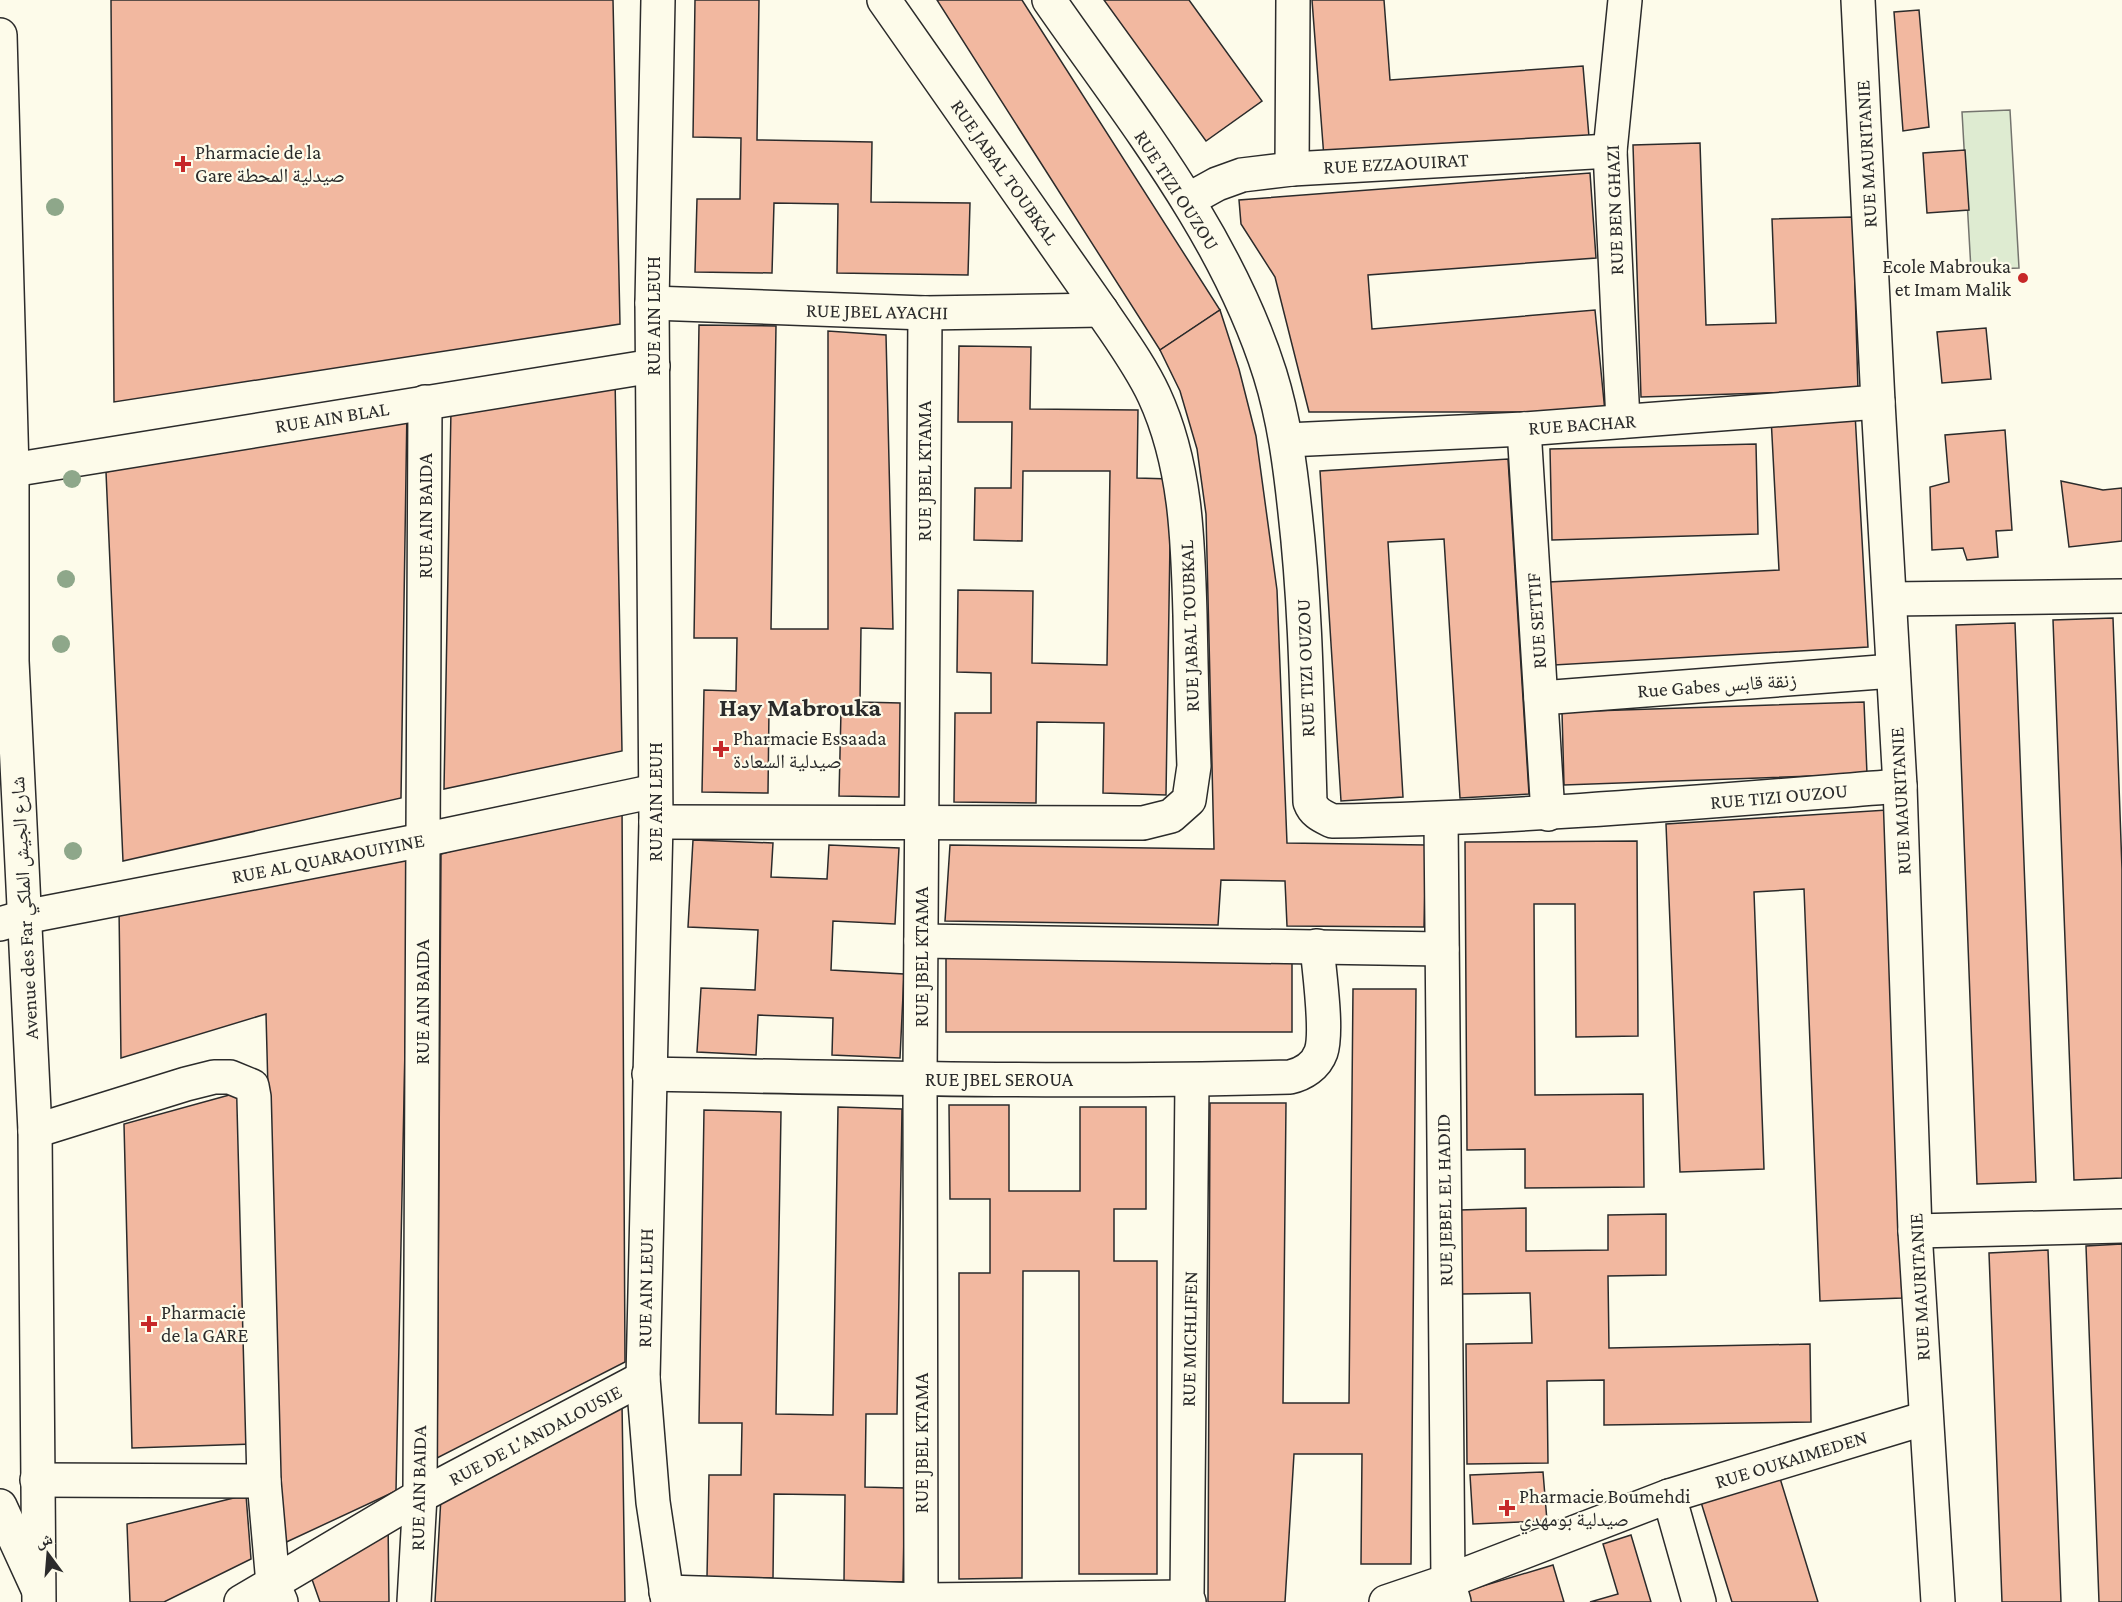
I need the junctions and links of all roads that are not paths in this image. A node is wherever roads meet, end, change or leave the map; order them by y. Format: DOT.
graph roads {
  1 [pos="658,0"];
  2 [pos="884,0"];
  3 [pos="1049,0"];
  4 [pos="1293,0"];
  5 [pos="1625,0"];
  6 [pos="1858,0"];
  7 [pos="0,35"];
  8 [pos="1610,151"];
  9 [pos="1292,169"];
  10 [pos="1188,200"];
  11 [pos="652,303"];
  12 [pos="1101,310"];
  13 [pos="925,314"];
  14 [pos="653,366"];
  15 [pos="425,402"];
  16 [pos="1878,402"];
  17 [pos="1623,421"];
  18 [pos="1524,429"];
  19 [pos="1287,440"];
  20 [pos="12,470"];
  21 [pos="2122,596"];
  22 [pos="1890,599"];
  23 [pos="6,661"];
  24 [pos="1893,671"];
  25 [pos="1541,698"];
  26 [pos="1900,786"];
  27 [pos="656,806"];
  28 [pos="1548,814"];
  29 [pos="1441,819"];
  30 [pos="921,824"];
  31 [pos="423,840"];
  32 [pos="12,920"];
  33 [pos="921,941"];
  34 [pos="1317,946"];
  35 [pos="1442,949"];
  36 [pos="649,1074"];
  37 [pos="920,1079"];
  38 [pos="1192,1080"];
  39 [pos="35,1131"];
  40 [pos="2122,1227"];
  41 [pos="1915,1231"];
  42 [pos="643,1378"];
  43 [pos="1926,1418"];
  44 [pos="37,1480"];
  45 [pos="264,1481"];
  46 [pos="420,1496"];
  47 [pos="1669,1496"];
  48 [pos="0,1506"];
  49 [pos="1451,1591"];
  50 [pos="277,1593"];
  51 [pos="38,1596"];
  52 [pos="667,1597"];
  53 [pos="921,1600"];
  54 [pos="1188,1600"];
  55 [pos="241,1602"];
  56 [pos="414,1602"];
  57 [pos="1386,1602"];
  58 [pos="1699,1602"];
  59 [pos="1938,1602"];
  1 -- 11 [label="street, RUE AIN LEUH"];
  2 -- 12 [label="street, RUE JABAL TOUBKAL"];
  3 -- 10 [label="street, RUE TIZI OUZOU"];
  4 -- 9 [label="street"];
  5 -- 8 [label="street, RUE BEN GHAZI"];
  6 -- 16 [label="street, RUE MAURITANIE"];
  7 -- 20 [label="street, Avenue des Far شارع الجيش الملكي"];
  8 -- 9 [label="street, RUE EZZAOUIRAT"];
  8 -- 17 [label="street, RUE BEN GHAZI"];
  9 -- 10 [label="street, RUE EZZAOUIRAT"];
  10 -- 19 [label="street, RUE TIZI OUZOU"];
  11 -- 13 [label="street, RUE JBEL AYACHI"];
  11 -- 14 [label="street, RUE AIN LEUH"];
  12 -- 13 [label="street, RUE JBEL AYACHI"];
  12 -- 30 [label="street, RUE JABAL TOUBKAL"];
  13 -- 30 [label="street, RUE JBEL KTAMA"];
  14 -- 15 [label="street, RUE AIN BLAL"];
  14 -- 27 [label="street, RUE AIN LEUH"];
  15 -- 20 [label="street, RUE AIN BLAL"];
  15 -- 31 [label="street, RUE AIN BAIDA"];
  16 -- 17 [label="street, RUE BACHAR"];
  16 -- 22 [label="street, RUE MAURITANIE"];
  17 -- 18 [label="street, RUE BACHAR"];
  18 -- 19 [label="street, RUE BACHAR"];
  18 -- 25 [label="street, RUE SETTIF"];
  19 -- 29 [label="street, RUE TIZI OUZOU"];
  20 -- 23 [label="street, Avenue des Far شارع الجيش الملكي"];
  21 -- 22 [label="street"];
  22 -- 24 [label="street, RUE MAURITANIE"];
  23 -- 32 [label="street, Avenue des Far شارع الجيش الملكي"];
  24 -- 25 [label="street, Rue Gabes زنقة قابس"];
  24 -- 26 [label="street, RUE MAURITANIE"];
  25 -- 28 [label="street, RUE SETTIF"];
  26 -- 28 [label="street, RUE TIZI OUZOU"];
  26 -- 41 [label="street, RUE MAURITANIE"];
  27 -- 30 [label="street, RUE JABAL TOUBKAL"];
  27 -- 31 [label="street, RUE AL QUARAOUIYINE"];
  27 -- 36 [label="street, RUE AIN LEUH"];
  28 -- 29 [label="street, RUE TIZI OUZOU"];
  29 -- 35 [label="street, RUE JEBEL EL HADID"];
  30 -- 33 [label="street, RUE JBEL KTAMA"];
  31 -- 32 [label="street, RUE AL QUARAOUIYINE"];
  31 -- 46 [label="street, RUE AIN BAIDA"];
  32 -- 39 [label="street, Avenue des Far شارع الجيش الملكي"];
  33 -- 34 [label="street"];
  33 -- 37 [label="street, RUE JBEL KTAMA"];
  34 -- 35 [label="street"];
  34 -- 38 [label="street, RUE JBEL SEROUA"];
  35 -- 49 [label="street, RUE JEBEL EL HADID"];
  36 -- 37 [label="street, RUE JBEL SEROUA"];
  36 -- 42 [label="street, RUE AIN LEUH"];
  37 -- 38 [label="street, RUE JBEL SEROUA"];
  37 -- 53 [label="street, RUE JBEL KTAMA"];
  38 -- 54 [label="street, RUE MICHLIFEN"];
  39 -- 44 [label="street, Avenue des Far شارع الجيش الملكي"];
  39 -- 45 [label="street"];
  40 -- 41 [label="street"];
  41 -- 43 [label="street, RUE MAURITANIE"];
  42 -- 46 [label="street, RUE DE L'ANDALOUSIE"];
  42 -- 52 [label="street, RUE AIN LEUH"];
  43 -- 47 [label="street, RUE OUKAIMEDEN"];
  43 -- 59 [label="street, RUE MAURITANIE"];
  44 -- 45 [label="street"];
  44 -- 51 [label="street, Avenue des Far شارع الجيش الملكي"];
  45 -- 50 [label="street"];
  46 -- 50 [label="street, RUE DE L'ANDALOUSIE"];
  46 -- 56 [label="street, RUE AIN BAIDA"];
  47 -- 49 [label="street, RUE OUKAIMEDEN"];
  47 -- 58 [label="street"];
  48 -- 51 [label="street"];
  49 -- 57 [label="street, RUE OUKAIMEDEN"];
  50 -- 55 [label="street, RUE DE L'ANDALOUSIE"];
  52 -- 53 [label="street"];
  53 -- 54 [label="street"];
}
